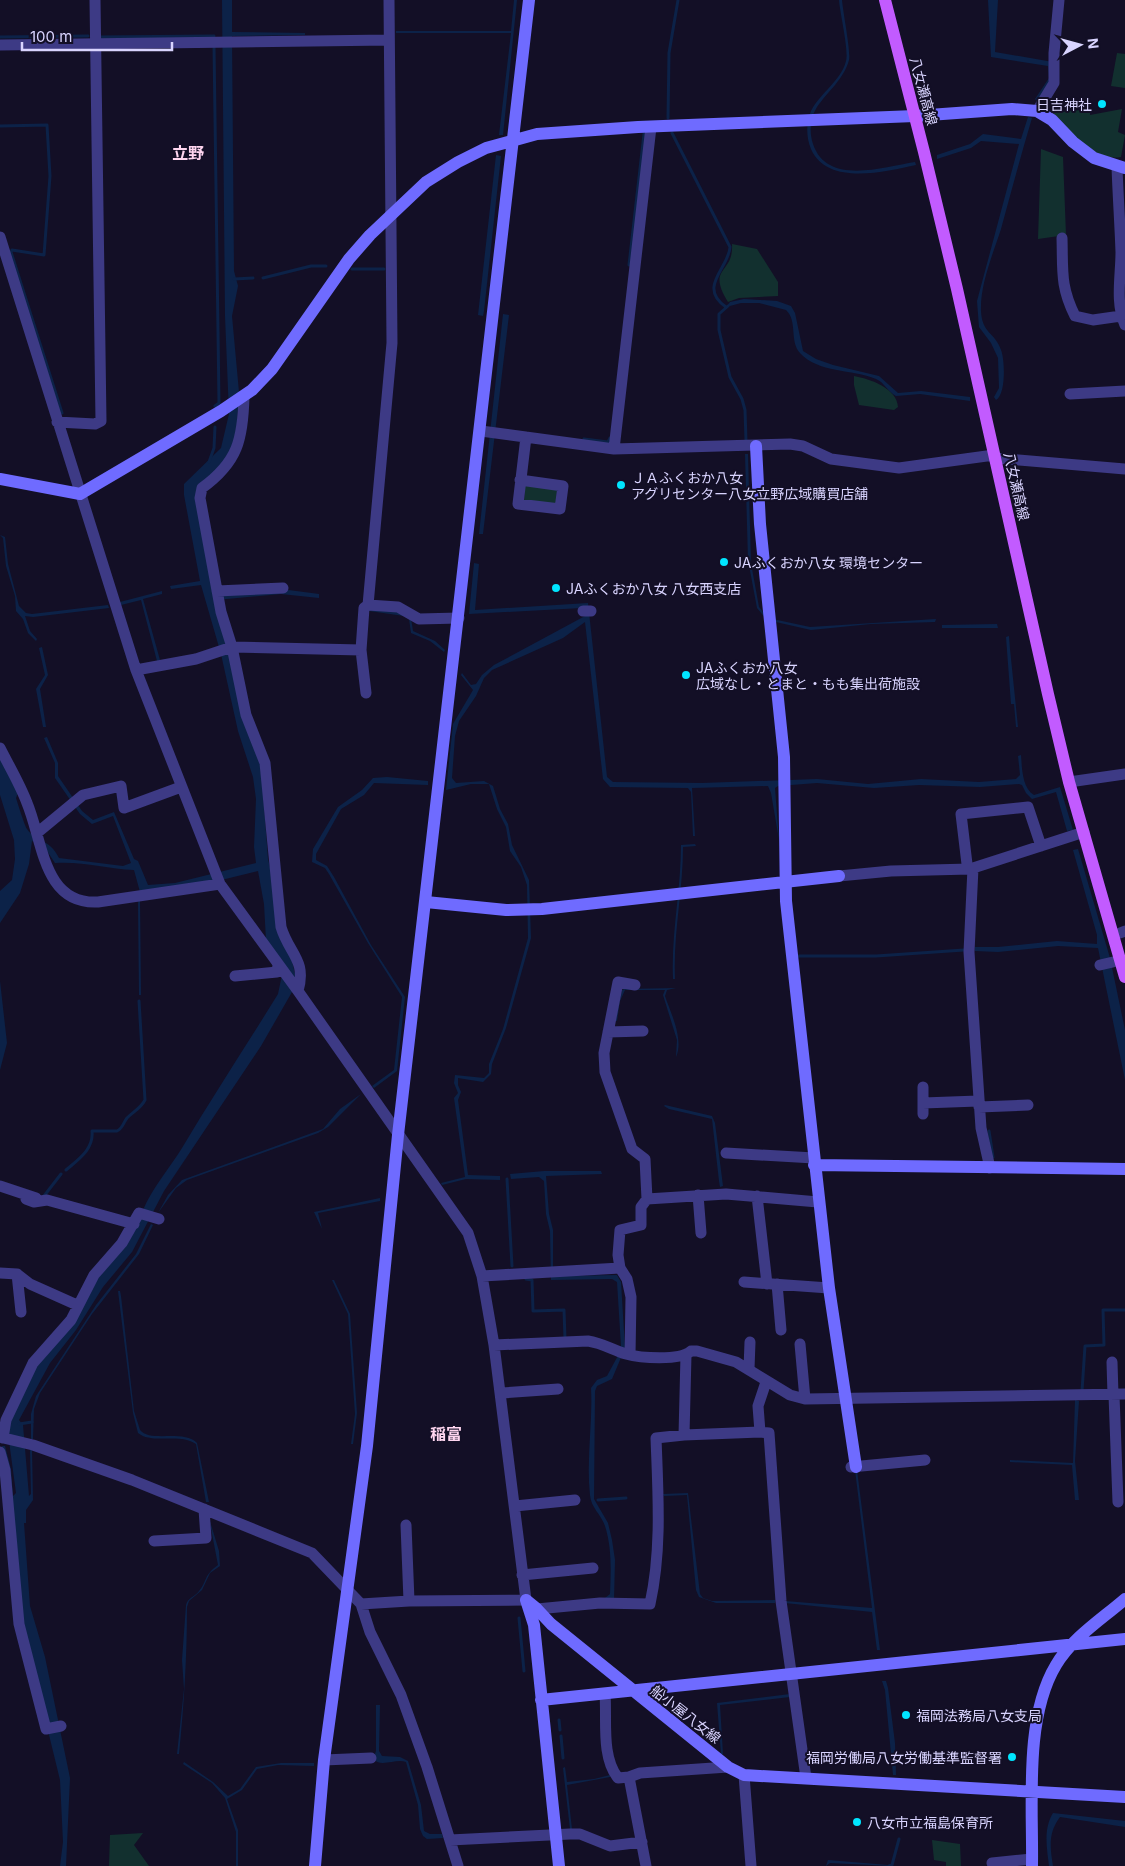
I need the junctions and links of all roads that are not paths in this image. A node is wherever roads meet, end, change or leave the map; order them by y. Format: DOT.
graph roads {
  1 [pos="94,0"];
  2 [pos="389,0"];
  3 [pos="529,0"];
  4 [pos="885,0"];
  5 [pos="1059,0"];
  6 [pos="389,40"];
  7 [pos="95,43"];
  8 [pos="0,45"];
  9 [pos="1033,110"];
  10 [pos="915,116"];
  11 [pos="651,127"];
  12 [pos="514,139"];
  13 [pos="1121,167"];
  14 [pos="391,214"];
  15 [pos="0,237"];
  16 [pos="1062,238"];
  17 [pos="5,270"];
  18 [pos="1123,320"];
  19 [pos="1125,391"];
  20 [pos="1070,394"];
  21 [pos="244,396"];
  22 [pos="58,422"];
  23 [pos="481,432"];
  24 [pos="526,437"];
  25 [pos="756,446"];
  26 [pos="614,449"];
  27 [pos="995,456"];
  28 [pos="1125,469"];
  29 [pos="0,479"];
  30 [pos="520,480"];
  31 [pos="80,494"];
  32 [pos="283,588"];
  33 [pos="217,591"];
  34 [pos="368,605"];
  35 [pos="459,618"];
  36 [pos="232,647"];
  37 [pos="361,650"];
  38 [pos="136,670"];
  39 [pos="366,693"];
  40 [pos="0,748"];
  41 [pos="1125,774"];
  42 [pos="1070,782"];
  43 [pos="181,787"];
  44 [pos="37,832"];
  45 [pos="1084,832"];
  46 [pos="1041,846"];
  47 [pos="971,868"];
  48 [pos="839,876"];
  49 [pos="785,882"];
  50 [pos="220,884"];
  51 [pos="426,902"];
  52 [pos="1113,962"];
  53 [pos="1100,965"];
  54 [pos="280,967"];
  55 [pos="236,976"];
  56 [pos="1125,977"];
  57 [pos="636,985"];
  58 [pos="298,991"];
  59 [pos="644,1031"];
  60 [pos="613,1032"];
  61 [pos="923,1087"];
  62 [pos="979,1104"];
  63 [pos="1028,1105"];
  64 [pos="398,1135"];
  65 [pos="726,1153"];
  66 [pos="814,1161"];
  67 [pos="990,1168"];
  68 [pos="1125,1169"];
  69 [pos="0,1186"];
  70 [pos="698,1195"];
  71 [pos="757,1196"];
  72 [pos="26,1199"];
  73 [pos="647,1199"];
  74 [pos="38,1201"];
  75 [pos="818,1202"];
  76 [pos="156,1218"];
  77 [pos="134,1224"];
  78 [pos="701,1233"];
  79 [pos="620,1268"];
  80 [pos="0,1273"];
  81 [pos="17,1274"];
  82 [pos="482,1276"];
  83 [pos="744,1282"];
  84 [pos="772,1284"];
  85 [pos="829,1288"];
  86 [pos="78,1305"];
  87 [pos="21,1312"];
  88 [pos="781,1330"];
  89 [pos="750,1342"];
  90 [pos="800,1344"];
  91 [pos="494,1345"];
  92 [pos="624,1353"];
  93 [pos="686,1355"];
  94 [pos="1112,1362"];
  95 [pos="749,1369"];
  96 [pos="766,1382"];
  97 [pos="558,1389"];
  98 [pos="502,1393"];
  99 [pos="1118,1395"];
  100 [pos="846,1398"];
  101 [pos="805,1399"];
  102 [pos="760,1432"];
  103 [pos="684,1435"];
  104 [pos="4,1438"];
  105 [pos="0,1452"];
  106 [pos="925,1460"];
  107 [pos="854,1467"];
  108 [pos="575,1500"];
  109 [pos="1118,1502"];
  110 [pos="515,1506"];
  111 [pos="204,1509"];
  112 [pos="4,1517"];
  113 [pos="406,1525"];
  114 [pos="154,1541"];
  115 [pos="5,1544"];
  116 [pos="593,1568"];
  117 [pos="522,1575"];
  118 [pos="348,1591"];
  119 [pos="526,1600"];
  120 [pos="1125,1600"];
  121 [pos="409,1601"];
  122 [pos="361,1604"];
  123 [pos="538,1609"];
  124 [pos="1125,1640"];
  125 [pos="1073,1644"];
  126 [pos="791,1675"];
  127 [pos="632,1690"];
  128 [pos="605,1694"];
  129 [pos="540,1700"];
  130 [pos="61,1726"];
  131 [pos="371,1758"];
  132 [pos="324,1760"];
  133 [pos="728,1767"];
  134 [pos="744,1774"];
  135 [pos="629,1777"];
  136 [pos="806,1778"];
  137 [pos="1033,1791"];
  138 [pos="1125,1798"];
  139 [pos="556,1835"];
  140 [pos="450,1840"];
  141 [pos="642,1842"];
  142 [pos="1032,1862"];
  143 [pos="992,1863"];
  144 [pos="315,1866"];
  145 [pos="458,1866"];
  146 [pos="559,1866"];
  147 [pos="646,1866"];
  148 [pos="750,1866"];
  1 -- 7 [label="street"];
  2 -- 6 [label="street"];
  3 -- 12 [label="street"];
  4 -- 10 [label="main road, 八女瀬高線"];
  5 -- 9 [label="street"];
  6 -- 7 [label="street"];
  6 -- 14 [label="street"];
  7 -- 8 [label="street"];
  7 -- 22 [label="street"];
  9 -- 10 [label="street"];
  9 -- 13 [label="street"];
  10 -- 11 [label="street"];
  10 -- 27 [label="main road, 八女瀬高線"];
  11 -- 12 [label="street"];
  11 -- 26 [label="street"];
  12 -- 14 [label="street"];
  12 -- 23 [label="street"];
  13 -- 18 [label="street"];
  14 -- 21 [label="street"];
  14 -- 34 [label="street"];
  15 -- 17 [label="street"];
  16 -- 18 [label="street"];
  17 -- 22 [label="street"];
  19 -- 20 [label="street"];
  21 -- 31 [label="street"];
  21 -- 33 [label="street"];
  22 -- 31 [label="street"];
  23 -- 24 [label="street"];
  23 -- 35 [label="street"];
  24 -- 26 [label="street"];
  24 -- 30 [label="street"];
  25 -- 26 [label="street"];
  25 -- 27 [label="street"];
  25 -- 49 [label="street"];
  27 -- 28 [label="street"];
  27 -- 42 [label="main road, 八女瀬高線"];
  29 -- 31 [label="street"];
  31 -- 38 [label="street"];
  32 -- 33 [label="street"];
  33 -- 36 [label="street"];
  34 -- 35 [label="street"];
  34 -- 37 [label="street"];
  35 -- 51 [label="street"];
  36 -- 37 [label="street"];
  36 -- 38 [label="street"];
  36 -- 58 [label="street"];
  37 -- 39 [label="street"];
  38 -- 43 [label="street"];
  40 -- 44 [label="street"];
  41 -- 42 [label="street"];
  42 -- 45 [label="main road, 八女瀬高線"];
  43 -- 44 [label="street"];
  43 -- 50 [label="street"];
  44 -- 50 [label="street"];
  45 -- 46 [label="street"];
  45 -- 56 [label="main road, 八女瀬高線"];
  46 -- 47 [label="street"];
  46 -- 47 [label="street"];
  47 -- 48 [label="street"];
  47 -- 62 [label="street"];
  48 -- 49 [label="street"];
  49 -- 51 [label="street"];
  49 -- 66 [label="street"];
  50 -- 54 [label="street"];
  51 -- 64 [label="street"];
  52 -- 53 [label="street"];
  54 -- 55 [label="street"];
  54 -- 58 [label="street"];
  57 -- 60 [label="street"];
  58 -- 64 [label="street"];
  59 -- 60 [label="street"];
  60 -- 73 [label="street"];
  61 -- 62 [label="street"];
  62 -- 63 [label="street"];
  62 -- 67 [label="street"];
  64 -- 82 [label="street"];
  64 -- 118 [label="street"];
  65 -- 66 [label="street"];
  66 -- 67 [label="street"];
  66 -- 75 [label="street"];
  67 -- 68 [label="street"];
  69 -- 74 [label="street"];
  70 -- 71 [label="street"];
  70 -- 73 [label="street"];
  70 -- 78 [label="street"];
  71 -- 75 [label="street"];
  71 -- 84 [label="street"];
  72 -- 74 [label="street"];
  73 -- 79 [label="street"];
  74 -- 77 [label="street"];
  75 -- 85 [label="street"];
  76 -- 77 [label="street"];
  77 -- 86 [label="street"];
  79 -- 82 [label="street"];
  79 -- 92 [label="street"];
  80 -- 81 [label="street"];
  81 -- 86 [label="street"];
  81 -- 87 [label="street"];
  82 -- 91 [label="street"];
  83 -- 84 [label="street"];
  84 -- 85 [label="street"];
  84 -- 88 [label="street"];
  85 -- 100 [label="street"];
  86 -- 104 [label="street"];
  89 -- 95 [label="street"];
  90 -- 101 [label="street"];
  91 -- 92 [label="street"];
  91 -- 98 [label="street"];
  92 -- 93 [label="street"];
  93 -- 95 [label="street"];
  93 -- 103 [label="street"];
  94 -- 99 [label="street"];
  95 -- 96 [label="street"];
  96 -- 101 [label="street"];
  96 -- 102 [label="street"];
  97 -- 98 [label="street"];
  98 -- 110 [label="street"];
  99 -- 100 [label="street"];
  99 -- 109 [label="street"];
  100 -- 101 [label="street"];
  100 -- 107 [label="street"];
  102 -- 103 [label="street"];
  102 -- 126 [label="street"];
  103 -- 123 [label="street"];
  104 -- 111 [label="street"];
  105 -- 112 [label="street"];
  106 -- 107 [label="street"];
  108 -- 110 [label="street"];
  110 -- 117 [label="street"];
  111 -- 114 [label="street"];
  111 -- 118 [label="street"];
  112 -- 115 [label="street"];
  113 -- 121 [label="street"];
  115 -- 130 [label="street"];
  116 -- 117 [label="street"];
  117 -- 119 [label="street"];
  118 -- 122 [label="street"];
  118 -- 132 [label="street"];
  119 -- 121 [label="street"];
  119 -- 123 [label="street, 船小屋八女線"];
  119 -- 129 [label="street"];
  120 -- 125 [label="street"];
  121 -- 122 [label="street"];
  122 -- 140 [label="street"];
  123 -- 127 [label="street, 船小屋八女線"];
  124 -- 125 [label="street"];
  125 -- 126 [label="street"];
  125 -- 137 [label="street"];
  126 -- 127 [label="street"];
  126 -- 136 [label="street"];
  127 -- 128 [label="street"];
  127 -- 133 [label="street, 船小屋八女線"];
  128 -- 129 [label="street"];
  128 -- 135 [label="street"];
  129 -- 139 [label="street"];
  131 -- 132 [label="street"];
  132 -- 144 [label="street"];
  133 -- 134 [label="street, 船小屋八女線"];
  133 -- 135 [label="street"];
  134 -- 136 [label="street, 船小屋八女線"];
  134 -- 148 [label="street"];
  135 -- 141 [label="street"];
  136 -- 137 [label="street, 船小屋八女線"];
  137 -- 138 [label="street, 船小屋八女線"];
  137 -- 142 [label="street"];
  139 -- 140 [label="street"];
  139 -- 141 [label="street"];
  139 -- 146 [label="street"];
  140 -- 145 [label="street"];
  141 -- 147 [label="street"];
  142 -- 143 [label="street"];
}
